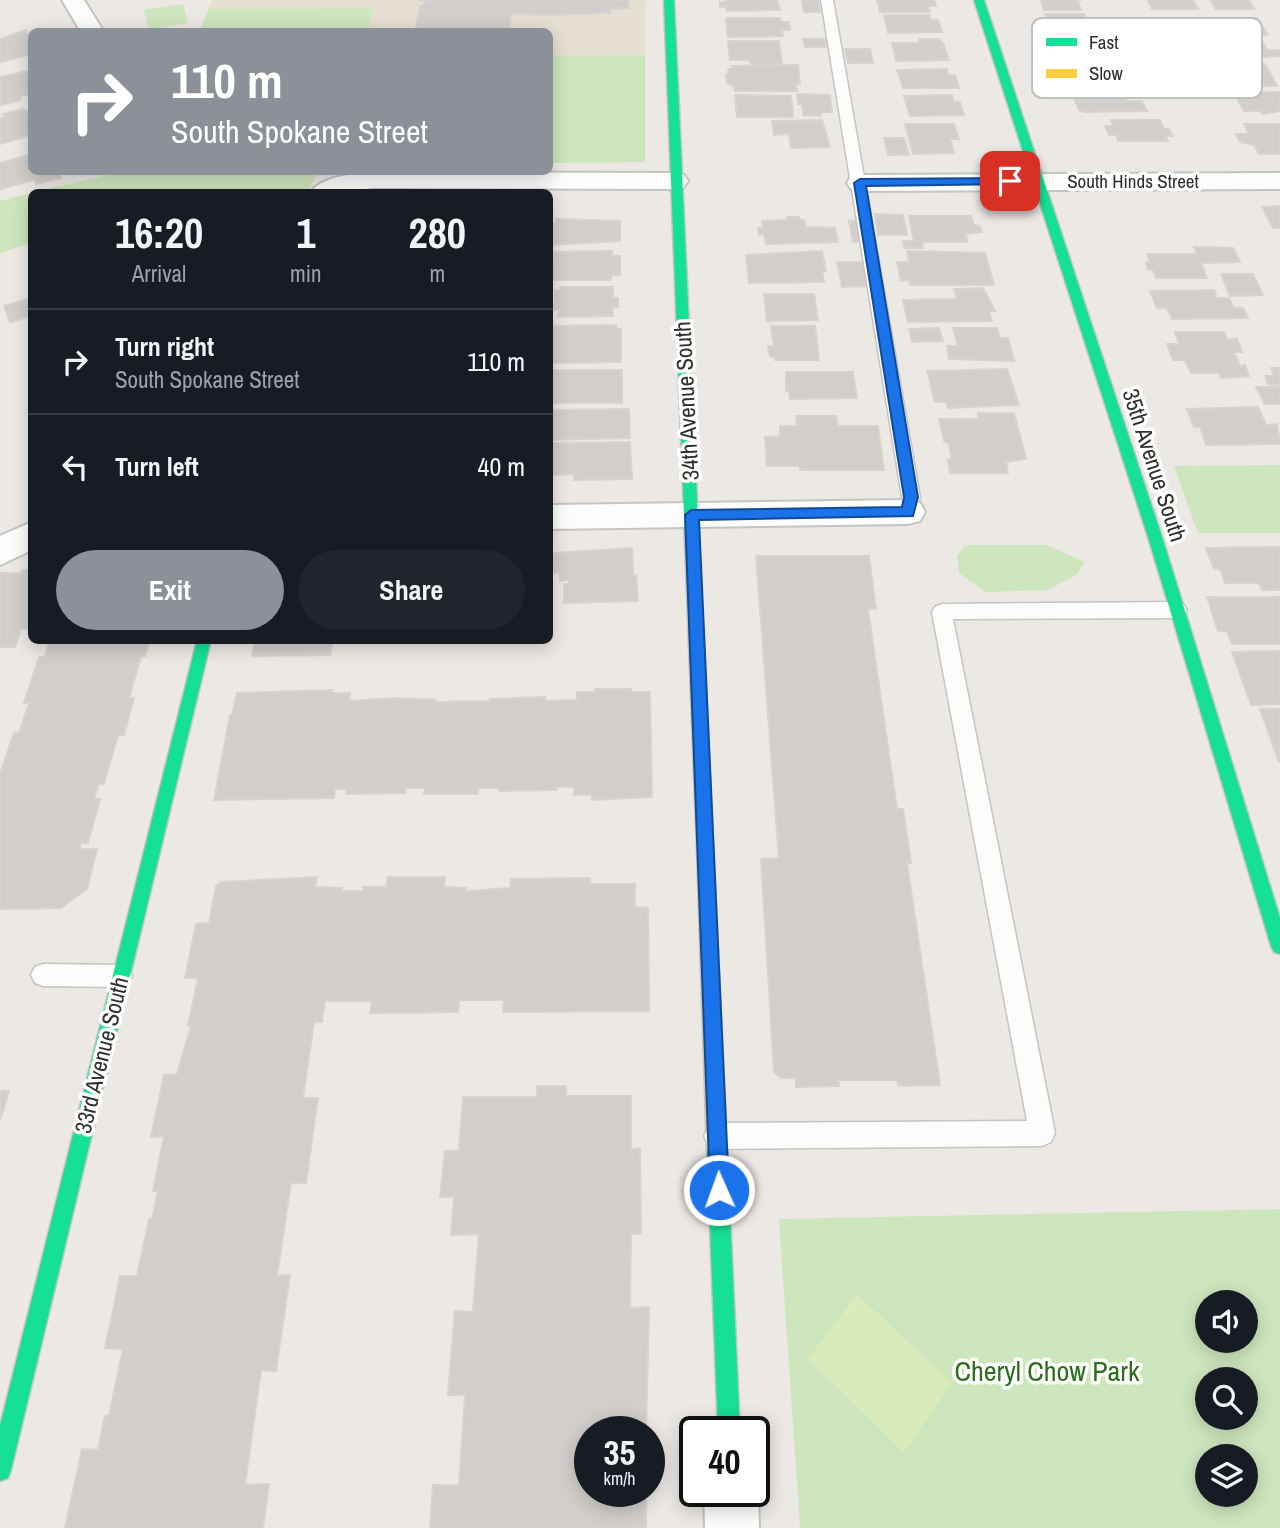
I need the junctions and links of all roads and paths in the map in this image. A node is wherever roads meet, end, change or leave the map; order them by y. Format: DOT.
graph roads {
  1 [pos="73,0"];
  2 [pos="669,0"];
  3 [pos="827,0"];
  4 [pos="979,0"];
  5 [pos="90,28"];
  6 [pos="675,181"];
  7 [pos="1040,181"];
  8 [pos="1280,181"];
  9 [pos="860,183"];
  10 [pos="331,189"];
  11 [pos="908,512"];
  12 [pos="691,515"];
  13 [pos="553,517"];
  14 [pos="28,536"];
  15 [pos="0,552"];
  16 [pos="1177,610"];
  17 [pos="203,644"];
  18 [pos="1280,947"];
  19 [pos="43,975"];
  20 [pos="120,976"];
  21 [pos="717,1136"];
  22 [pos="728,1416"];
  23 [pos="0,1470"];
  24 [pos="731,1507"];
  25 [pos="732,1528"];
  1 -- 5 [label="street"];
  2 -- 6 [label="street, 34th Avenue South"];
  3 -- 9 [label="lane"];
  4 -- 7 [label="street, 35th Avenue South"];
  6 -- 10 [label="street"];
  6 -- 12 [label="street, 34th Avenue South"];
  7 -- 8 [label="street, South Hinds Street"];
  7 -- 9 [label="street, South Hinds Street"];
  7 -- 16 [label="street, 35th Avenue South"];
  9 -- 11 [label="lane"];
  11 -- 12 [label="street"];
  12 -- 13 [label="street"];
  12 -- 21 [label="street, 34th Avenue South"];
  14 -- 15 [label="street"];
  16 -- 18 [label="street, 35th Avenue South"];
  16 -- 21 [label="lane"];
  17 -- 20 [label="street, 33rd Avenue South"];
  19 -- 20 [label="lane"];
  20 -- 23 [label="street, 33rd Avenue South"];
  21 -- 22 [label="street, 34th Avenue South"];
  24 -- 25 [label="street"];
}
